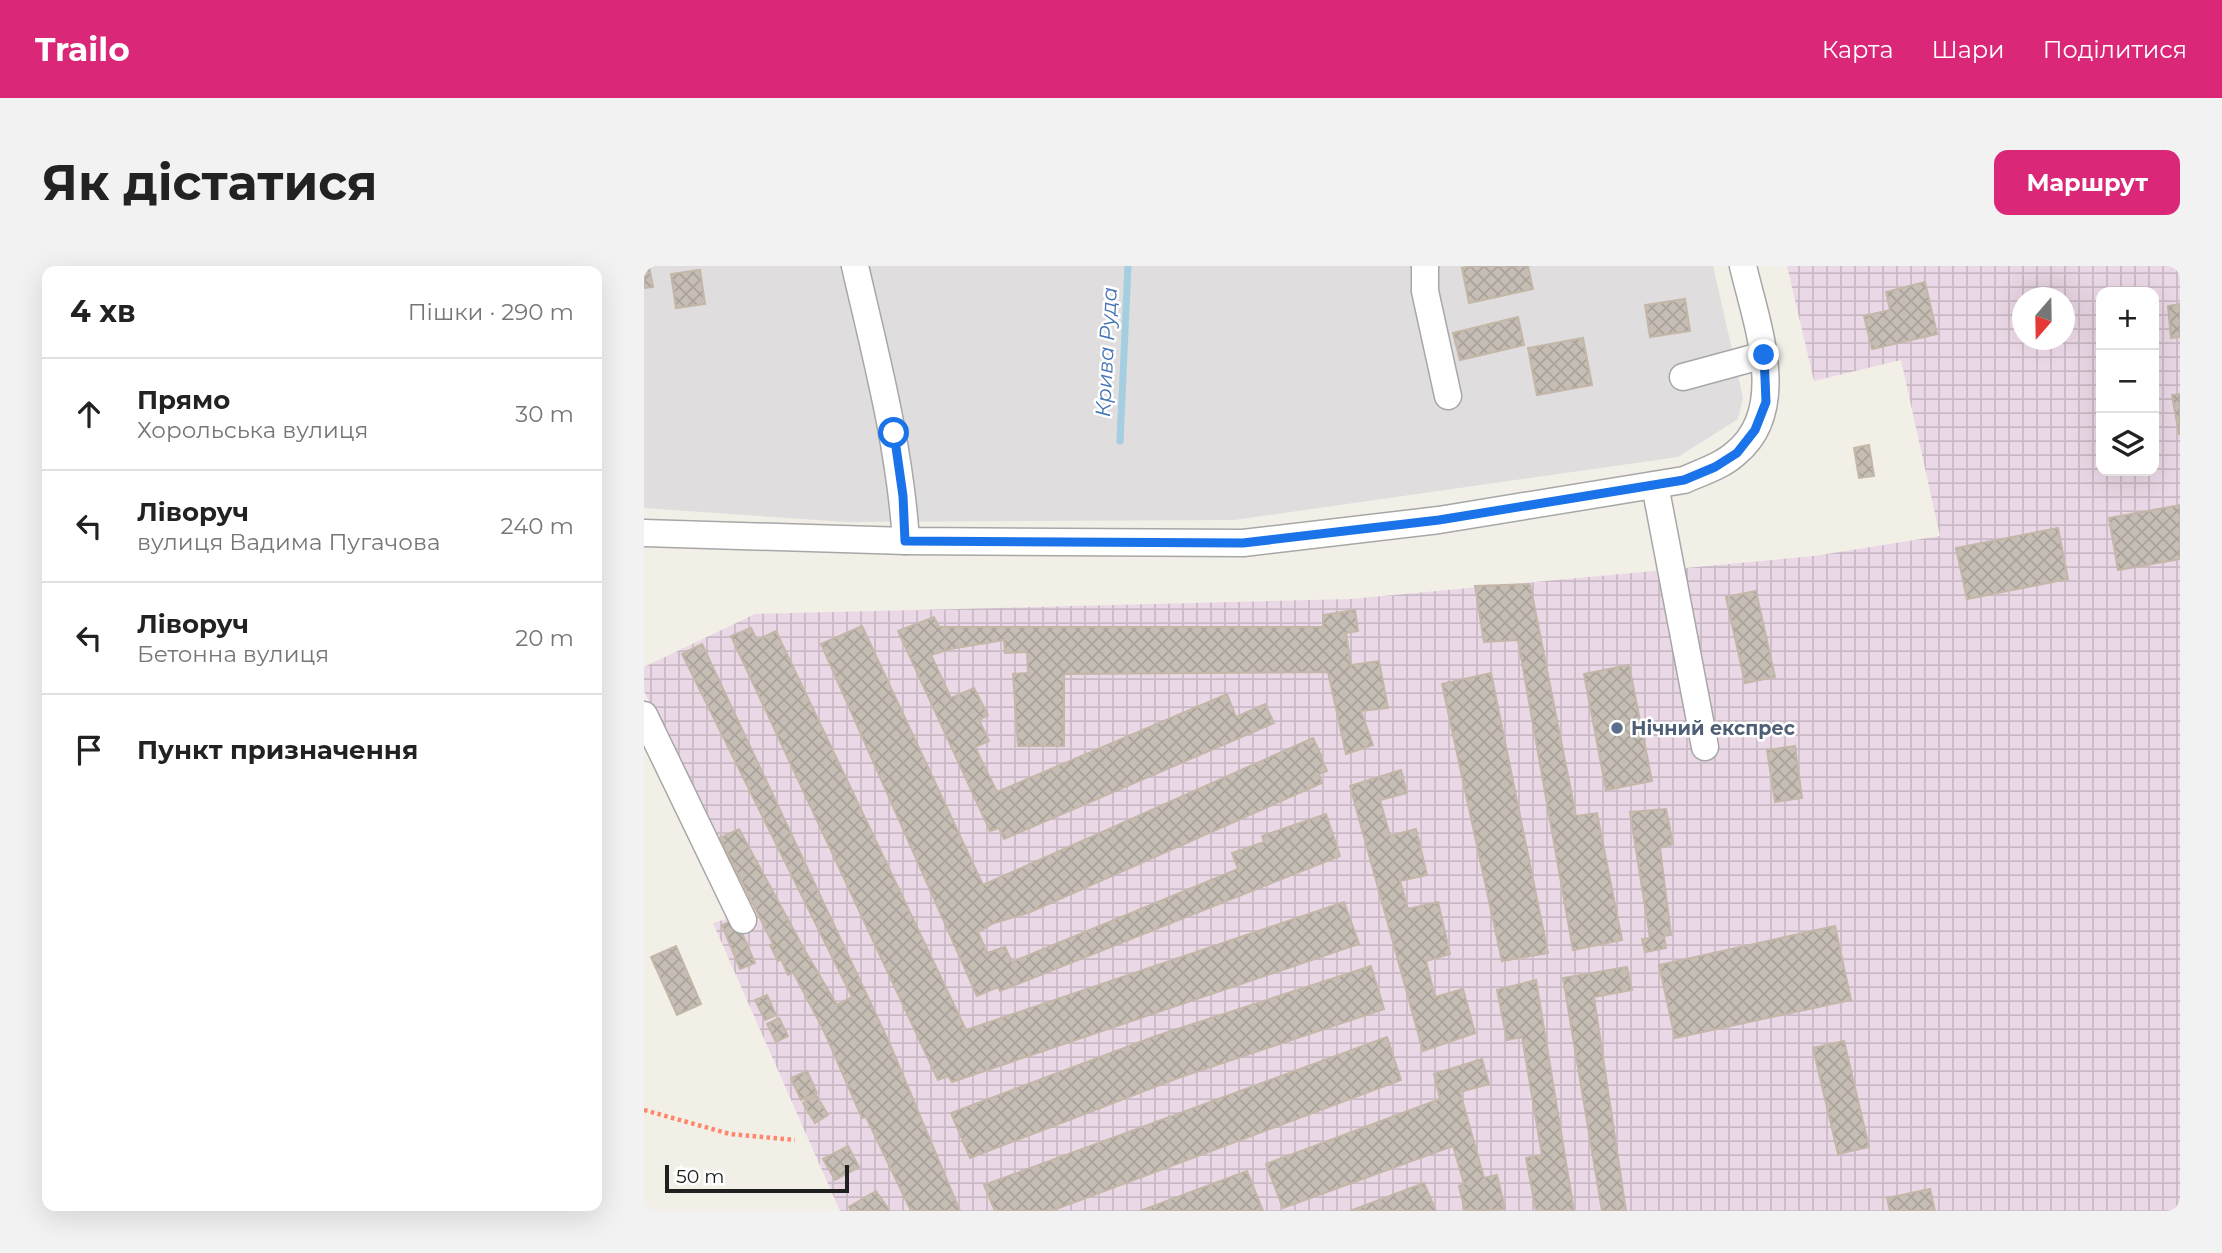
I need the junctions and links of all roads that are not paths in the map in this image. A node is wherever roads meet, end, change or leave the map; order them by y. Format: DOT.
graph roads {
  1 [pos="855,266"];
  2 [pos="1425,266"];
  3 [pos="1743,266"];
  4 [pos="1764,355"];
  5 [pos="1683,377"];
  6 [pos="1448,396"];
  7 [pos="1655,485"];
  8 [pos="644,533"];
  9 [pos="905,541"];
  10 [pos="644,715"];
  11 [pos="1705,747"];
  12 [pos="743,920"];
  1 -- 9 [label="street"];
  2 -- 6 [label="street"];
  3 -- 4 [label="street"];
  4 -- 5 [label="street"];
  4 -- 7 [label="street"];
  7 -- 9 [label="street"];
  7 -- 11 [label="street"];
  8 -- 9 [label="street"];
  10 -- 12 [label="street"];
}
